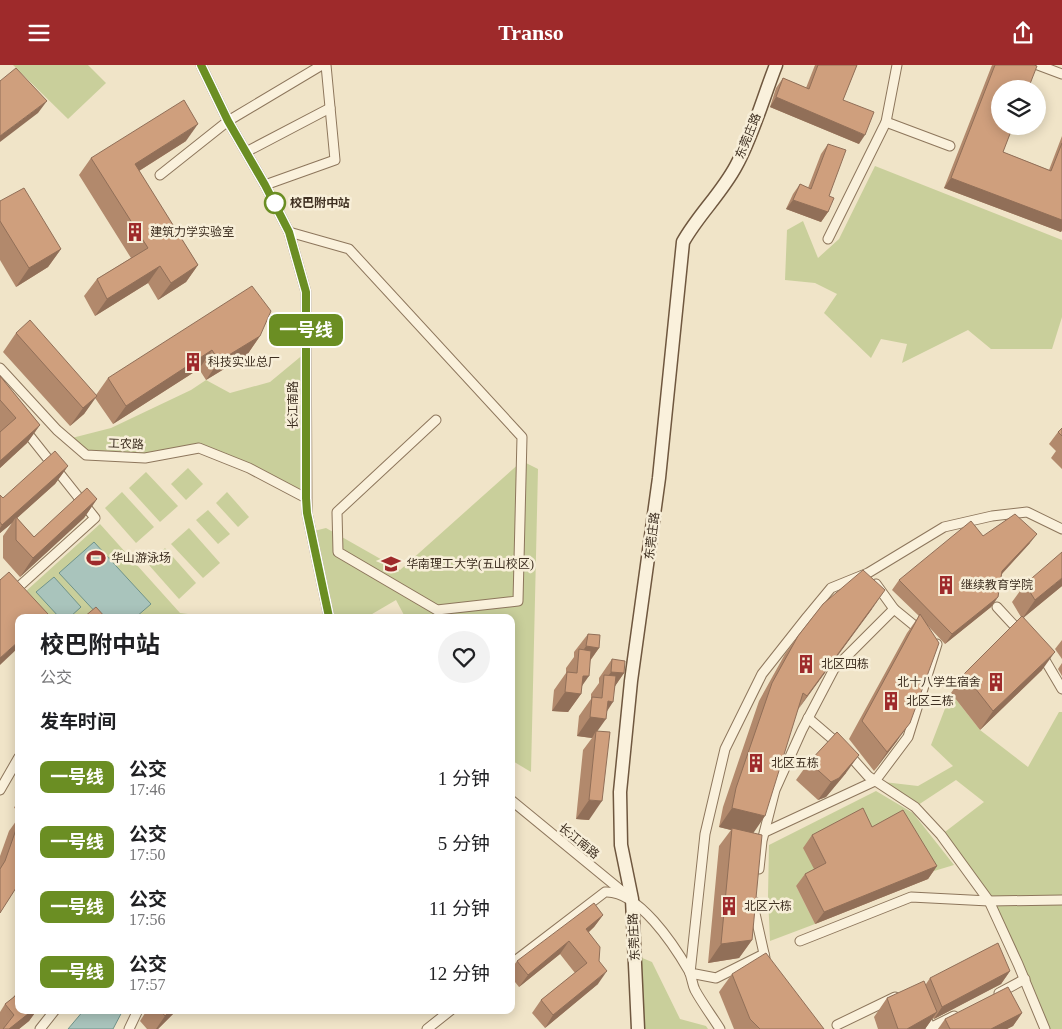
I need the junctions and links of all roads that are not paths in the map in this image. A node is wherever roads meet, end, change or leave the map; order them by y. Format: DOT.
graph roads {
  1 [pos="201,65"];
  2 [pos="322,65"];
  3 [pos="326,65"];
  4 [pos="776,65"];
  5 [pos="897,65"];
  6 [pos="1038,65"];
  7 [pos="1062,74"];
  8 [pos="330,108"];
  9 [pos="228,121"];
  10 [pos="886,122"];
  11 [pos="950,146"];
  12 [pos="246,152"];
  13 [pos="160,175"];
  14 [pos="265,185"];
  15 [pos="289,232"];
  16 [pos="828,239"];
  17 [pos="0,368"];
  18 [pos="16,420"];
  19 [pos="436,420"];
  20 [pos="306,498"];
  21 [pos="1062,529"];
  22 [pos="868,573"];
  23 [pos="13,592"];
  24 [pos="997,607"];
  25 [pos="894,609"];
  26 [pos="328,614"];
  27 [pos="1062,689"];
  28 [pos="808,718"];
  29 [pos="15,764"];
  30 [pos="875,781"];
  31 [pos="0,790"];
  32 [pos="515,803"];
  33 [pos="764,831"];
  34 [pos="757,880"];
  35 [pos="756,890"];
  36 [pos="632,899"];
  37 [pos="1062,900"];
  38 [pos="989,901"];
  39 [pos="800,941"];
  40 [pos="764,955"];
  41 [pos="515,961"];
  42 [pos="769,970"];
  43 [pos="690,973"];
  44 [pos="1025,979"];
  45 [pos="904,992"];
  46 [pos="991,997"];
  47 [pos="920,1004"];
  48 [pos="965,1010"];
  49 [pos="52,1014"];
  50 [pos="136,1014"];
  51 [pos="447,1014"];
  52 [pos="837,1025"];
  53 [pos="931,1028"];
  54 [pos="40,1029"];
  55 [pos="129,1029"];
  56 [pos="427,1029"];
  57 [pos="638,1029"];
  58 [pos="720,1029"];
  59 [pos="1045,1029"];
  1 -- 9 [label="street, 长江南路"];
  2 -- 9 [label="street"];
  3 -- 8 [label="street"];
  4 -- 36 [label="street, 东莞庄路"];
  5 -- 10 [label="street"];
  6 -- 7 [label="street"];
  8 -- 12 [label="street"];
  8 -- 14 [label="street"];
  9 -- 12 [label="street, 长江南路"];
  9 -- 13 [label="street"];
  10 -- 11 [label="street"];
  10 -- 16 [label="street"];
  12 -- 14 [label="street, 长江南路"];
  14 -- 15 [label="street, 长江南路"];
  15 -- 19 [label="street"];
  15 -- 20 [label="street, 长江南路"];
  17 -- 20 [label="street, 工农路"];
  18 -- 23 [label="street"];
  20 -- 26 [label="street, 长江南路"];
  21 -- 22 [label="street"];
  22 -- 25 [label="street"];
  22 -- 43 [label="street"];
  24 -- 27 [label="street"];
  25 -- 28 [label="street"];
  25 -- 30 [label="street"];
  28 -- 30 [label="street"];
  28 -- 33 [label="street"];
  29 -- 31 [label="street"];
  30 -- 33 [label="street"];
  30 -- 38 [label="street"];
  32 -- 36 [label="street, 长江南路"];
  33 -- 34 [label="street"];
  35 -- 40 [label="street"];
  36 -- 41 [label="street"];
  36 -- 43 [label="street, 长江南路"];
  36 -- 57 [label="street, 东莞庄路"];
  37 -- 38 [label="street"];
  38 -- 39 [label="street"];
  38 -- 44 [label="street"];
  40 -- 42 [label="street"];
  40 -- 43 [label="street"];
  43 -- 58 [label="street, 长江南路"];
  44 -- 46 [label="street"];
  44 -- 59 [label="street"];
  45 -- 52 [label="street"];
  47 -- 53 [label="street"];
  48 -- 53 [label="street"];
  49 -- 54 [label="street"];
  50 -- 55 [label="street"];
  51 -- 56 [label="street"];
}
